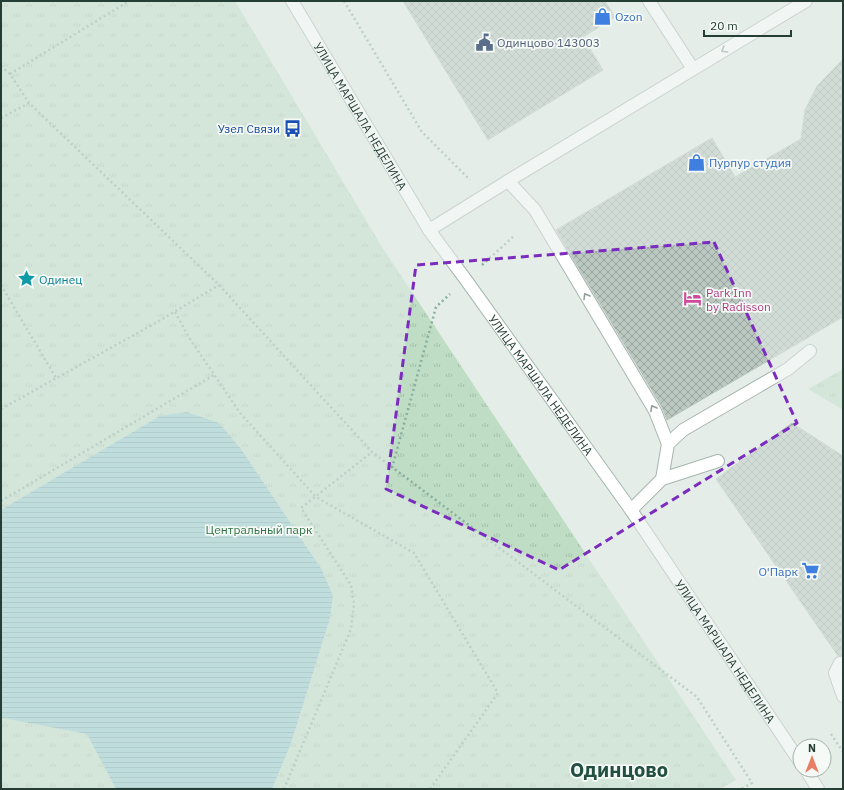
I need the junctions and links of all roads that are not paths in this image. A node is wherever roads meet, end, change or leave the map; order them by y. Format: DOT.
graph roads {
  1 [pos="292,1"];
  2 [pos="649,1"];
  3 [pos="806,1"];
  4 [pos="693,69"];
  5 [pos="508,181"];
  6 [pos="429,230"];
  7 [pos="810,350"];
  8 [pos="668,444"];
  9 [pos="718,461"];
  10 [pos="662,479"];
  11 [pos="631,510"];
  12 [pos="840,663"];
  13 [pos="843,696"];
  14 [pos="792,750"];
  15 [pos="811,778"];
  16 [pos="818,789"];
  1 -- 6 [label="street, УЛИЦА МАРШАЛА НЕДЕЛИНА"];
  2 -- 4 [label="street"];
  3 -- 4 [label="street, one-way"];
  4 -- 5 [label="street"];
  5 -- 6 [label="street"];
  8 -- 5 [label="street, one-way"];
  6 -- 11 [label="street, УЛИЦА МАРШАЛА НЕДЕЛИНА"];
  7 -- 8 [label="street"];
  8 -- 10 [label="street"];
  9 -- 10 [label="street"];
  10 -- 11 [label="street"];
  11 -- 14 [label="street, УЛИЦА МАРШАЛА НЕДЕЛИНА"];
  12 -- 13 [label="street"];
  15 -- 16 [label="street"];
}
